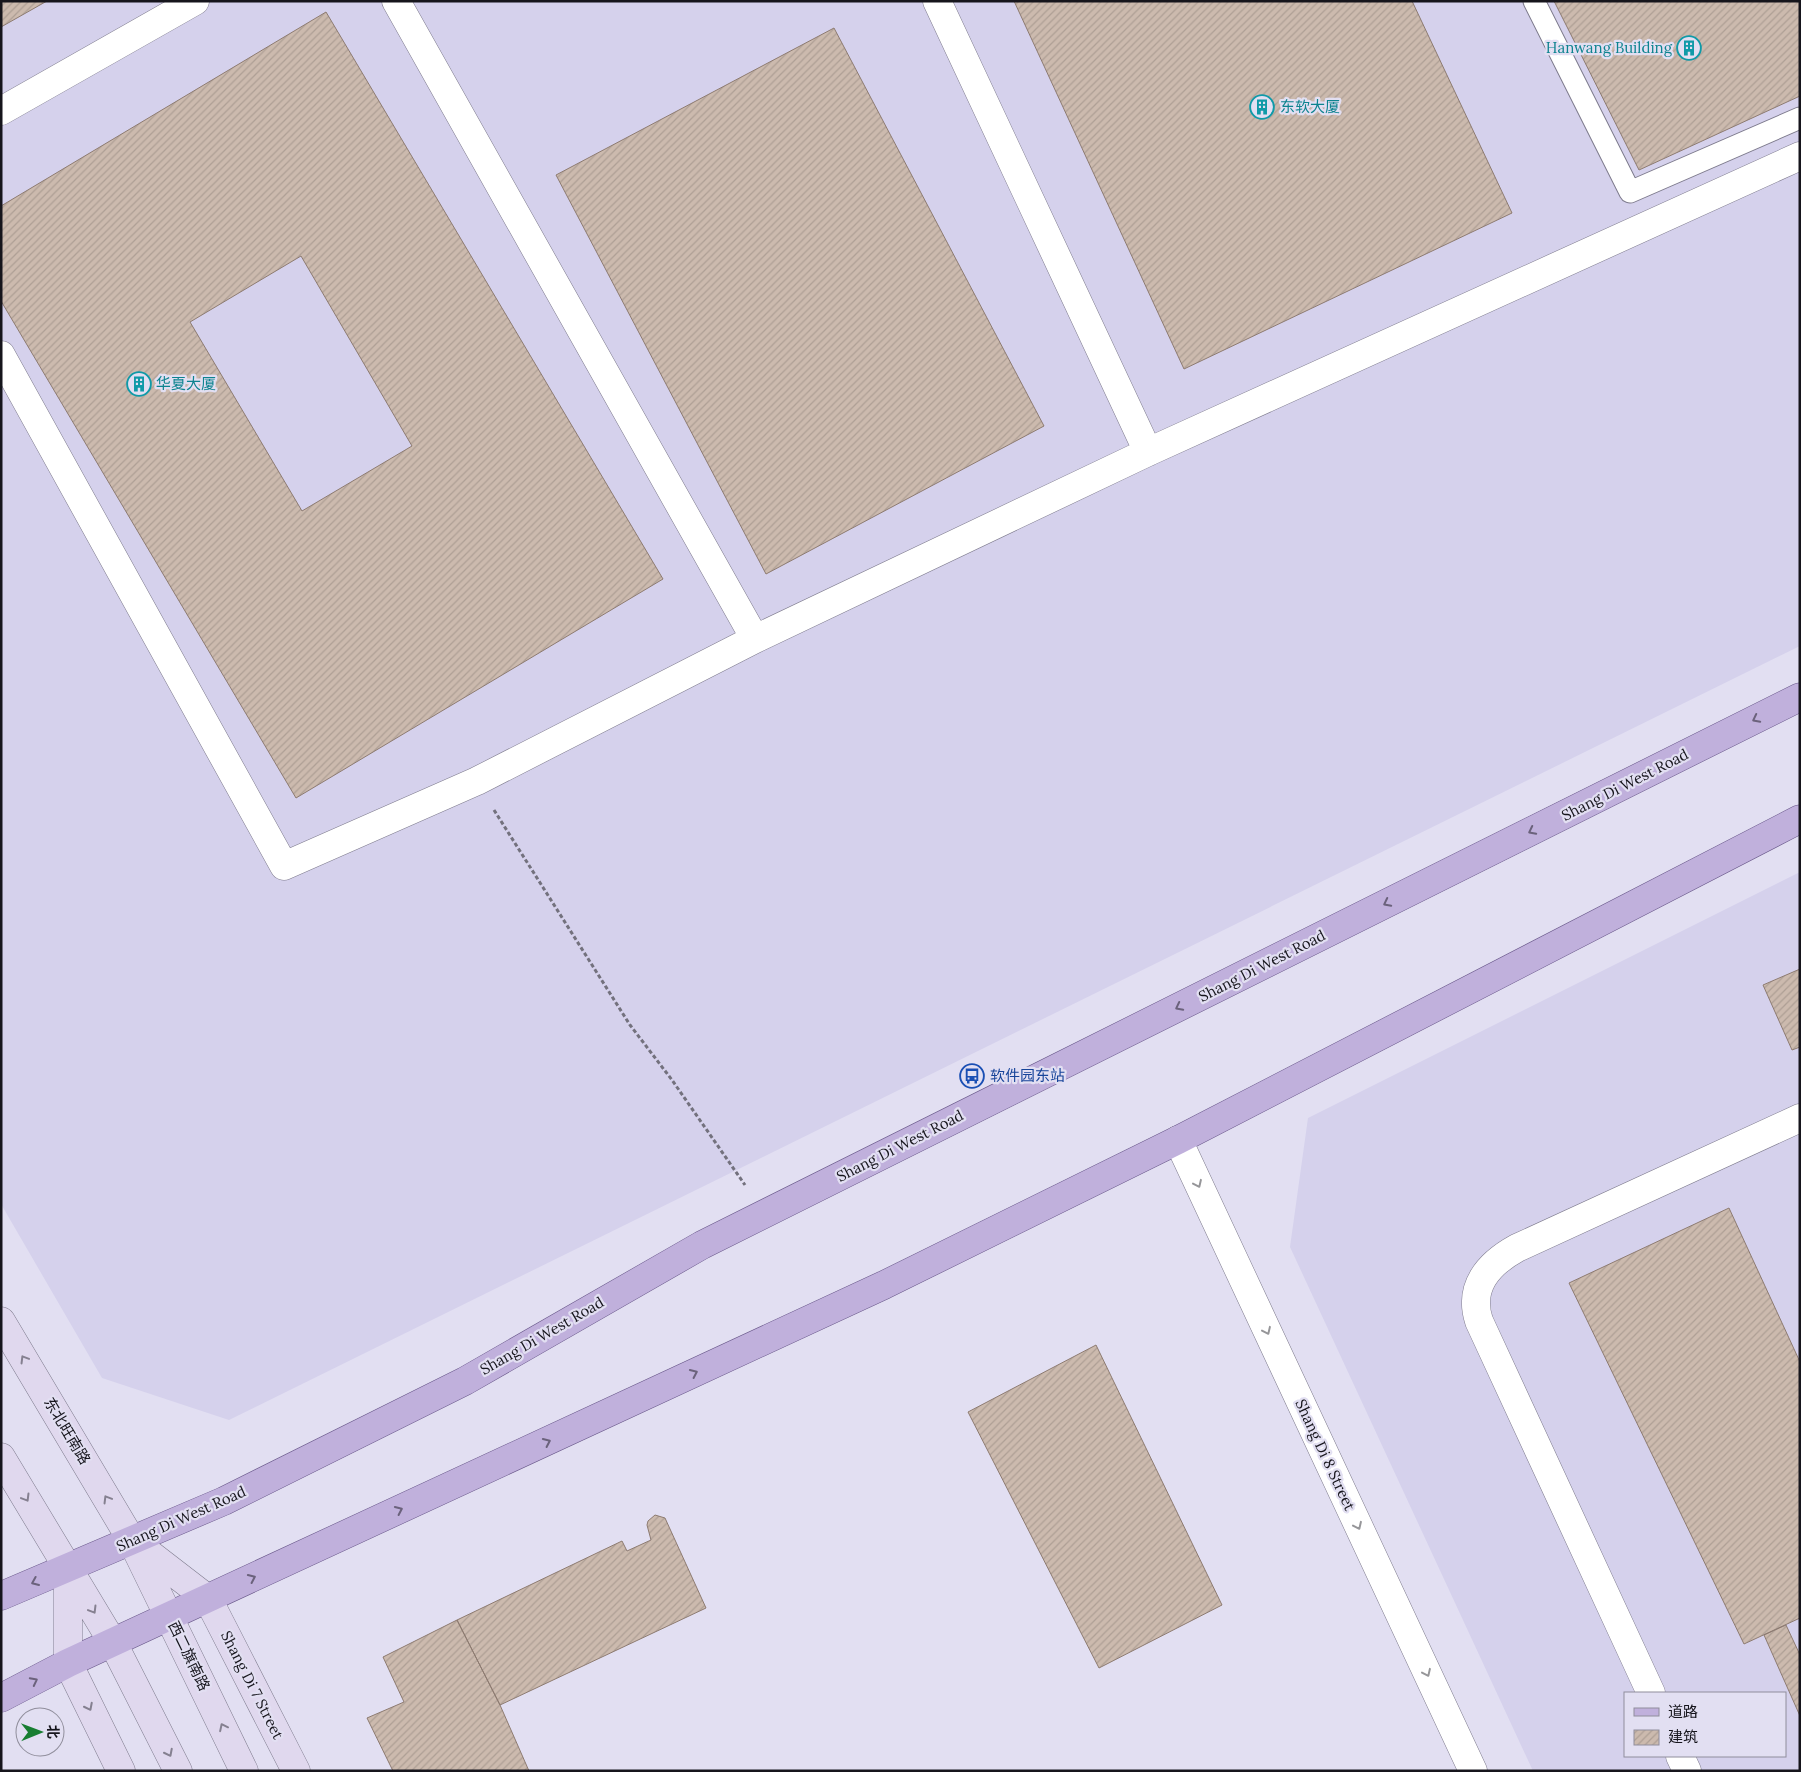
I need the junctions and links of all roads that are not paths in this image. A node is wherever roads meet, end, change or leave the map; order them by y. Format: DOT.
graph roads {
  1 [pos="195,1"];
  2 [pos="396,1"];
  3 [pos="937,1"];
  4 [pos="1534,1"];
  5 [pos="1,111"];
  6 [pos="1800,118"];
  7 [pos="1800,156"];
  8 [pos="1,355"];
  9 [pos="1148,452"];
  10 [pos="755,639"];
  11 [pos="1800,698"];
  12 [pos="1800,819"];
  13 [pos="1800,1118"];
  14 [pos="1178,1140"];
  15 [pos="1,1321"];
  16 [pos="1,1457"];
  17 [pos="132,1541"];
  18 [pos="68,1568"];
  19 [pos="1,1596"];
  20 [pos="208,1599"];
  21 [pos="170,1617"];
  22 [pos="113,1643"];
  23 [pos="68,1664"];
  24 [pos="1651,1692"];
  25 [pos="1,1698"];
  26 [pos="1680,1757"];
  27 [pos="121,1771"];
  28 [pos="178,1771"];
  29 [pos="244,1771"];
  30 [pos="296,1771"];
  31 [pos="1472,1771"];
  32 [pos="1687,1771"];
  1 -- 5 [label="street"];
  2 -- 10 [label="street"];
  3 -- 9 [label="street"];
  4 -- 6 [label="lane"];
  7 -- 9 [label="street"];
  8 -- 10 [label="street"];
  9 -- 10 [label="street"];
  11 -- 17 [label="main road, Shang Di West Road, one-way"];
  12 -- 14 [label="main road"];
  13 -- 24 [label="street"];
  20 -- 14 [label="main road, one-way"];
  14 -- 31 [label="street, Shang Di 8 Street, one-way"];
  17 -- 15 [label="main road, 东北旺南路, one-way"];
  16 -- 18 [label="main road, one-way"];
  17 -- 18 [label="main road, Shang Di West Road"];
  17 -- 20 [label="main road"];
  17 -- 21 [label="main road, 西二旗南路"];
  18 -- 19 [label="main road, Shang Di West Road, one-way"];
  18 -- 22 [label="main road, one-way"];
  18 -- 23 [label="main road"];
  20 -- 21 [label="main road"];
  20 -- 30 [label="main road, Shang Di 7 Street"];
  21 -- 22 [label="main road"];
  29 -- 21 [label="main road, 西二旗南路, one-way"];
  22 -- 23 [label="main road"];
  22 -- 28 [label="main road, one-way"];
  25 -- 23 [label="main road, one-way"];
  23 -- 27 [label="main road, one-way"];
  26 -- 32 [label="street"];
}
